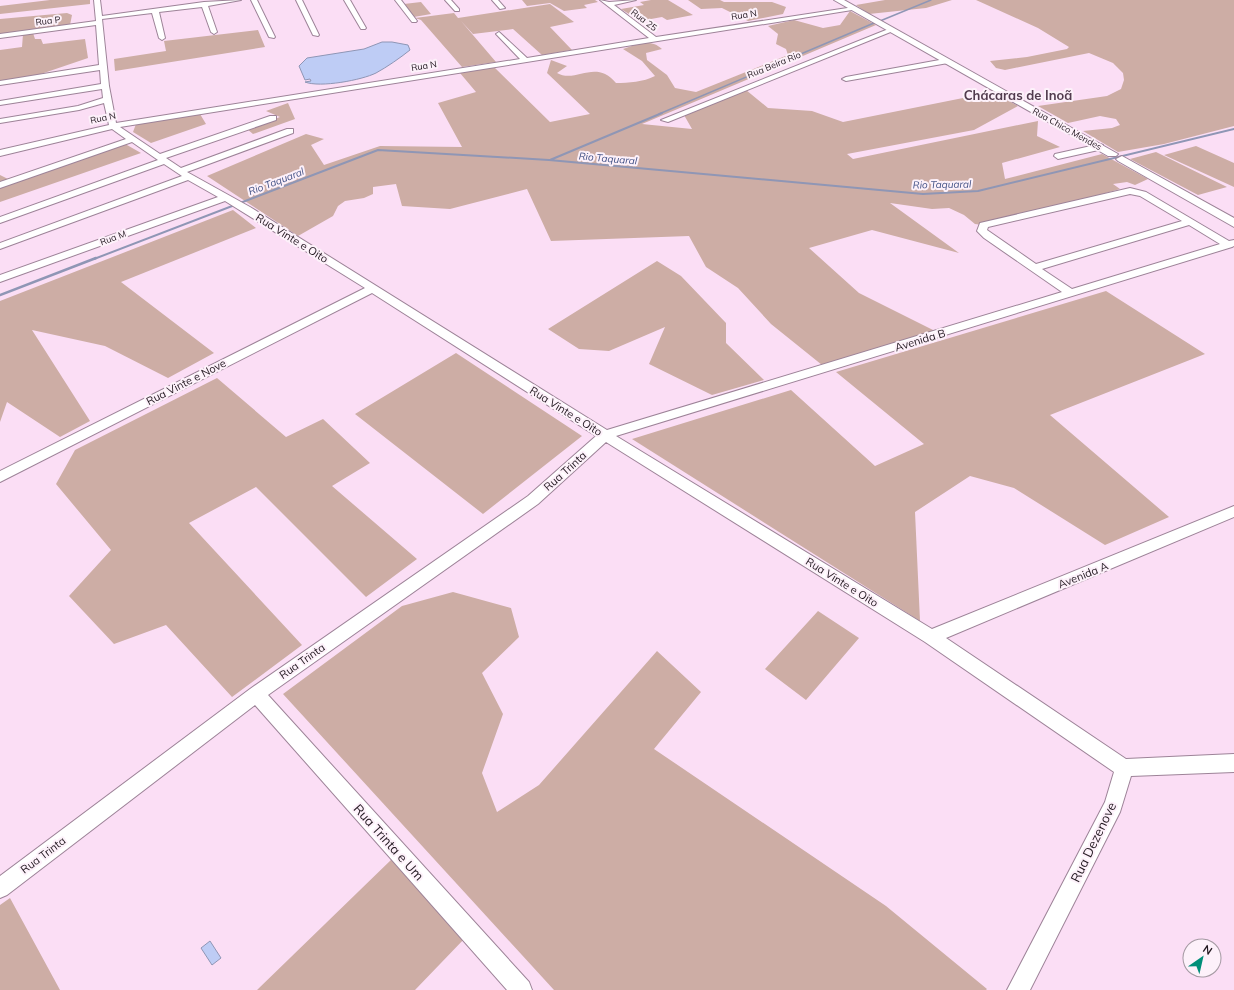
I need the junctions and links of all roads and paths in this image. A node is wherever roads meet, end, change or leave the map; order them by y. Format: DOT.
graph roads {
  1 [pos="97,0"];
  2 [pos="163,0"];
  3 [pos="238,0"];
  4 [pos="254,0"];
  5 [pos="299,0"];
  6 [pos="347,0"];
  7 [pos="398,0"];
  8 [pos="448,0"];
  9 [pos="495,0"];
  10 [pos="633,0"];
  11 [pos="838,0"];
  12 [pos="218,1"];
  13 [pos="606,2"];
  14 [pos="204,4"];
  15 [pos="502,8"];
  16 [pos="852,8"];
  17 [pos="165,9"];
  18 [pos="457,10"];
  19 [pos="155,11"];
  20 [pos="98,21"];
  21 [pos="414,21"];
  22 [pos="363,28"];
  23 [pos="891,30"];
  24 [pos="214,32"];
  25 [pos="499,34"];
  26 [pos="316,35"];
  27 [pos="0,36"];
  28 [pos="272,37"];
  29 [pos="162,38"];
  30 [pos="654,39"];
  31 [pos="525,60"];
  32 [pos="945,61"];
  33 [pos="103,67"];
  34 [pos="846,79"];
  35 [pos="0,83"];
  36 [pos="105,86"];
  37 [pos="109,102"];
  38 [pos="0,103"];
  39 [pos="274,118"];
  40 [pos="665,120"];
  41 [pos="0,121"];
  42 [pos="113,126"];
  43 [pos="290,131"];
  44 [pos="133,139"];
  45 [pos="1100,147"];
  46 [pos="0,153"];
  47 [pos="1058,156"];
  48 [pos="162,159"];
  49 [pos="185,174"];
  50 [pos="0,185"];
  51 [pos="226,197"];
  52 [pos="0,220"];
  53 [pos="1190,222"];
  54 [pos="1234,223"];
  55 [pos="1008,238"];
  56 [pos="996,242"];
  57 [pos="1231,244"];
  58 [pos="0,246"];
  59 [pos="1033,268"];
  60 [pos="0,279"];
  61 [pos="372,288"];
  62 [pos="1071,293"];
  63 [pos="605,435"];
  64 [pos="0,477"];
  65 [pos="1234,510"];
  66 [pos="931,637"];
  67 [pos="256,694"];
  68 [pos="1234,763"];
  69 [pos="1124,768"];
  70 [pos="0,888"];
  71 [pos="521,990"];
  72 [pos="1018,990"];
  1 -- 20 [label="street"];
  2 -- 17 [label="street"];
  3 -- 12 [label="street, Rua P"];
  4 -- 28 [label="street"];
  5 -- 26 [label="street"];
  6 -- 22 [label="street"];
  7 -- 21 [label="street"];
  8 -- 18 [label="street"];
  9 -- 15 [label="street"];
  10 -- 13 [label="street"];
  11 -- 16 [label="main road, Rua Chico Mendes"];
  12 -- 14 [label="street, Rua P"];
  13 -- 30 [label="street, Rua 25"];
  14 -- 17 [label="street, Rua P"];
  14 -- 24 [label="street"];
  16 -- 23 [label="main road, Rua Chico Mendes"];
  16 -- 30 [label="street, Rua N"];
  17 -- 19 [label="street, Rua P"];
  19 -- 20 [label="street, Rua P"];
  19 -- 29 [label="street"];
  20 -- 27 [label="street, Rua P"];
  20 -- 33 [label="street"];
  23 -- 32 [label="main road, Rua Chico Mendes"];
  23 -- 40 [label="street, Rua Beira Rio"];
  25 -- 31 [label="street"];
  30 -- 31 [label="street, Rua N"];
  31 -- 42 [label="street, Rua N"];
  32 -- 34 [label="street"];
  32 -- 45 [label="main road, Rua Chico Mendes"];
  33 -- 35 [label="street"];
  33 -- 36 [label="street"];
  36 -- 37 [label="street"];
  36 -- 38 [label="street"];
  37 -- 41 [label="street"];
  37 -- 42 [label="street"];
  39 -- 48 [label="street"];
  42 -- 44 [label="street, Rua Vinte e Oito"];
  42 -- 46 [label="street, Rua N"];
  43 -- 49 [label="street"];
  44 -- 48 [label="street, Rua Vinte e Oito"];
  44 -- 50 [label="street"];
  45 -- 47 [label="street"];
  45 -- 54 [label="main road, Rua Chico Mendes"];
  48 -- 49 [label="street, Rua Vinte e Oito"];
  48 -- 52 [label="street"];
  49 -- 51 [label="street, Rua Vinte e Oito"];
  49 -- 58 [label="street"];
  51 -- 60 [label="street, Rua M"];
  51 -- 61 [label="street, Rua Vinte e Oito"];
  53 -- 56 [label="street"];
  53 -- 57 [label="street"];
  53 -- 59 [label="street"];
  55 -- 56 [label="street"];
  56 -- 59 [label="street"];
  57 -- 62 [label="street, Avenida B"];
  59 -- 62 [label="street"];
  61 -- 63 [label="street, Rua Vinte e Oito"];
  61 -- 64 [label="street, Rua Vinte e Nove"];
  62 -- 63 [label="street, Avenida B"];
  63 -- 66 [label="street, Rua Vinte e Oito"];
  63 -- 67 [label="street, Rua Trinta"];
  65 -- 66 [label="street, Avenida A"];
  66 -- 69 [label="street, Rua Vinte e Oito"];
  67 -- 70 [label="street, Rua Trinta"];
  67 -- 71 [label="street, Rua Trinta e Um"];
  68 -- 69 [label="street"];
  69 -- 72 [label="street, Rua Dezenove"];
}
